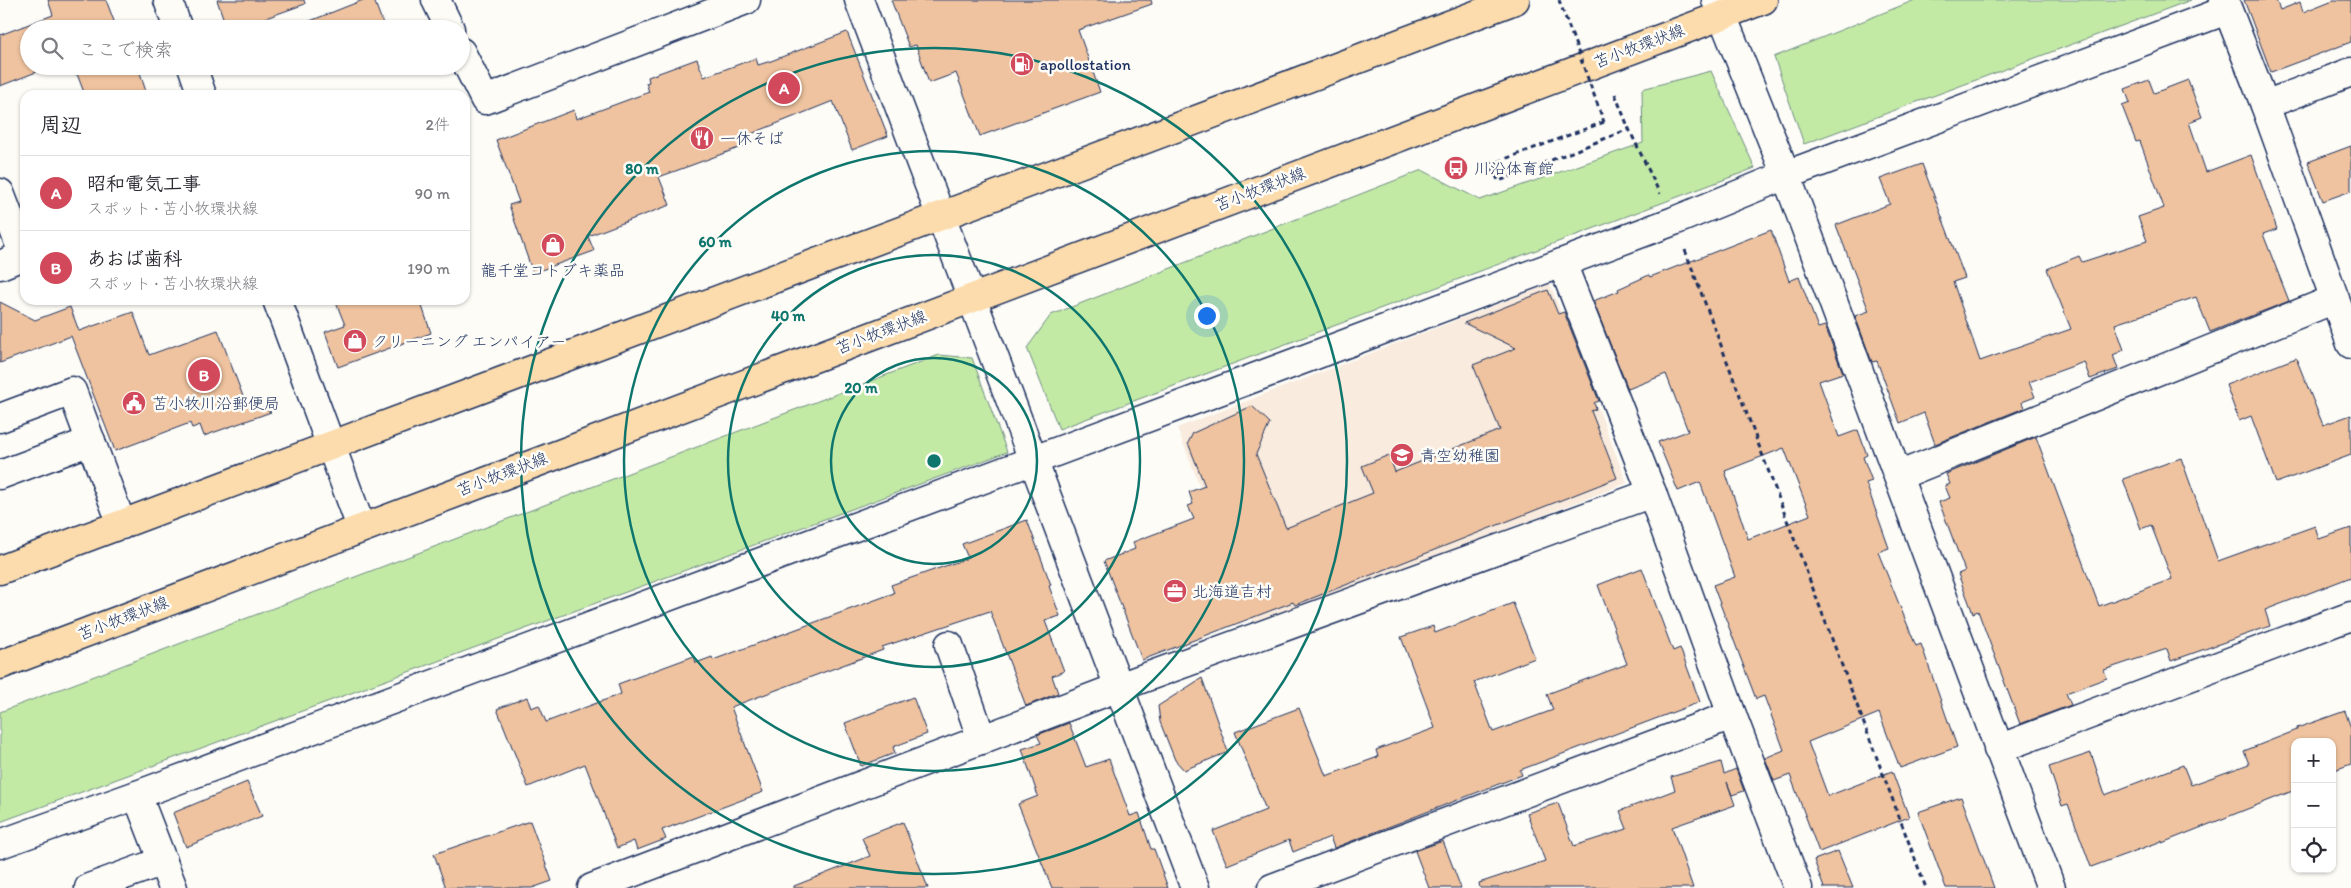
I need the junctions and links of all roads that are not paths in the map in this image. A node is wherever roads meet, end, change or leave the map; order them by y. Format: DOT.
graph roads {
  1 [pos="168,0"];
  2 [pos="436,0"];
  3 [pos="746,0"];
  4 [pos="860,0"];
  5 [pos="1516,0"];
  6 [pos="1763,0"];
  7 [pos="2226,5"];
  8 [pos="1719,7"];
  9 [pos="175,20"];
  10 [pos="446,20"];
  11 [pos="470,70"];
  12 [pos="2351,72"];
  13 [pos="195,75"];
  14 [pos="200,90"];
  15 [pos="2265,105"];
  16 [pos="1786,175"];
  17 [pos="0,193"];
  18 [pos="942,214"];
  19 [pos="16,259"];
  20 [pos="1562,263"];
  21 [pos="972,298"];
  22 [pos="2335,299"];
  23 [pos="279,305"];
  24 [pos="2351,344"];
  25 [pos="0,418"];
  26 [pos="91,441"];
  27 [pos="331,446"];
  28 [pos="1034,460"];
  29 [pos="0,475"];
  30 [pos="1898,476"];
  31 [pos="1652,493"];
  32 [pos="122,525"];
  33 [pos="361,527"];
  34 [pos="0,570"];
  35 [pos="2351,616"];
  36 [pos="949,645"];
  37 [pos="0,665"];
  38 [pos="1120,686"];
  39 [pos="1732,715"];
  40 [pos="982,740"];
  41 [pos="1998,748"];
  42 [pos="137,795"];
  43 [pos="0,844"];
  44 [pos="162,861"];
  45 [pos="89,888"];
  46 [pos="173,888"];
  47 [pos="592,888"];
  48 [pos="1195,888"];
  49 [pos="1272,888"];
  50 [pos="1798,888"];
  51 [pos="2051,888"];
  1 -- 9 [label="street"];
  2 -- 10 [label="street"];
  3 -- 11 [label="street"];
  4 -- 18 [label="street"];
  5 -- 18 [label="main road"];
  6 -- 8 [label="main road, 苫小牧環状線"];
  7 -- 15 [label="street"];
  7 -- 16 [label="street"];
  8 -- 16 [label="street"];
  8 -- 21 [label="main road, 苫小牧環状線"];
  12 -- 15 [label="street"];
  13 -- 14 [label="street"];
  15 -- 22 [label="street"];
  16 -- 20 [label="street"];
  16 -- 30 [label="street"];
  17 -- 19 [label="street"];
  18 -- 21 [label="street"];
  18 -- 27 [label="main road"];
  20 -- 28 [label="street"];
  20 -- 31 [label="street"];
  21 -- 28 [label="street"];
  21 -- 33 [label="main road, 苫小牧環状線"];
  22 -- 24 [label="street"];
  22 -- 30 [label="street"];
  23 -- 27 [label="street"];
  25 -- 26 [label="street"];
  26 -- 29 [label="street"];
  26 -- 32 [label="street"];
  27 -- 32 [label="main road"];
  27 -- 33 [label="street"];
  28 -- 38 [label="street"];
  28 -- 42 [label="street"];
  30 -- 41 [label="street"];
  31 -- 38 [label="street"];
  31 -- 39 [label="street"];
  32 -- 34 [label="main road"];
  33 -- 37 [label="main road, 苫小牧環状線"];
  35 -- 41 [label="street"];
  36 -- 40 [label="street"];
  38 -- 40 [label="street"];
  38 -- 48 [label="street"];
  39 -- 49 [label="street"];
  39 -- 50 [label="street"];
  40 -- 47 [label="street"];
  41 -- 51 [label="street"];
  42 -- 43 [label="street"];
  42 -- 44 [label="street"];
  44 -- 45 [label="street"];
  44 -- 46 [label="street"];
}
